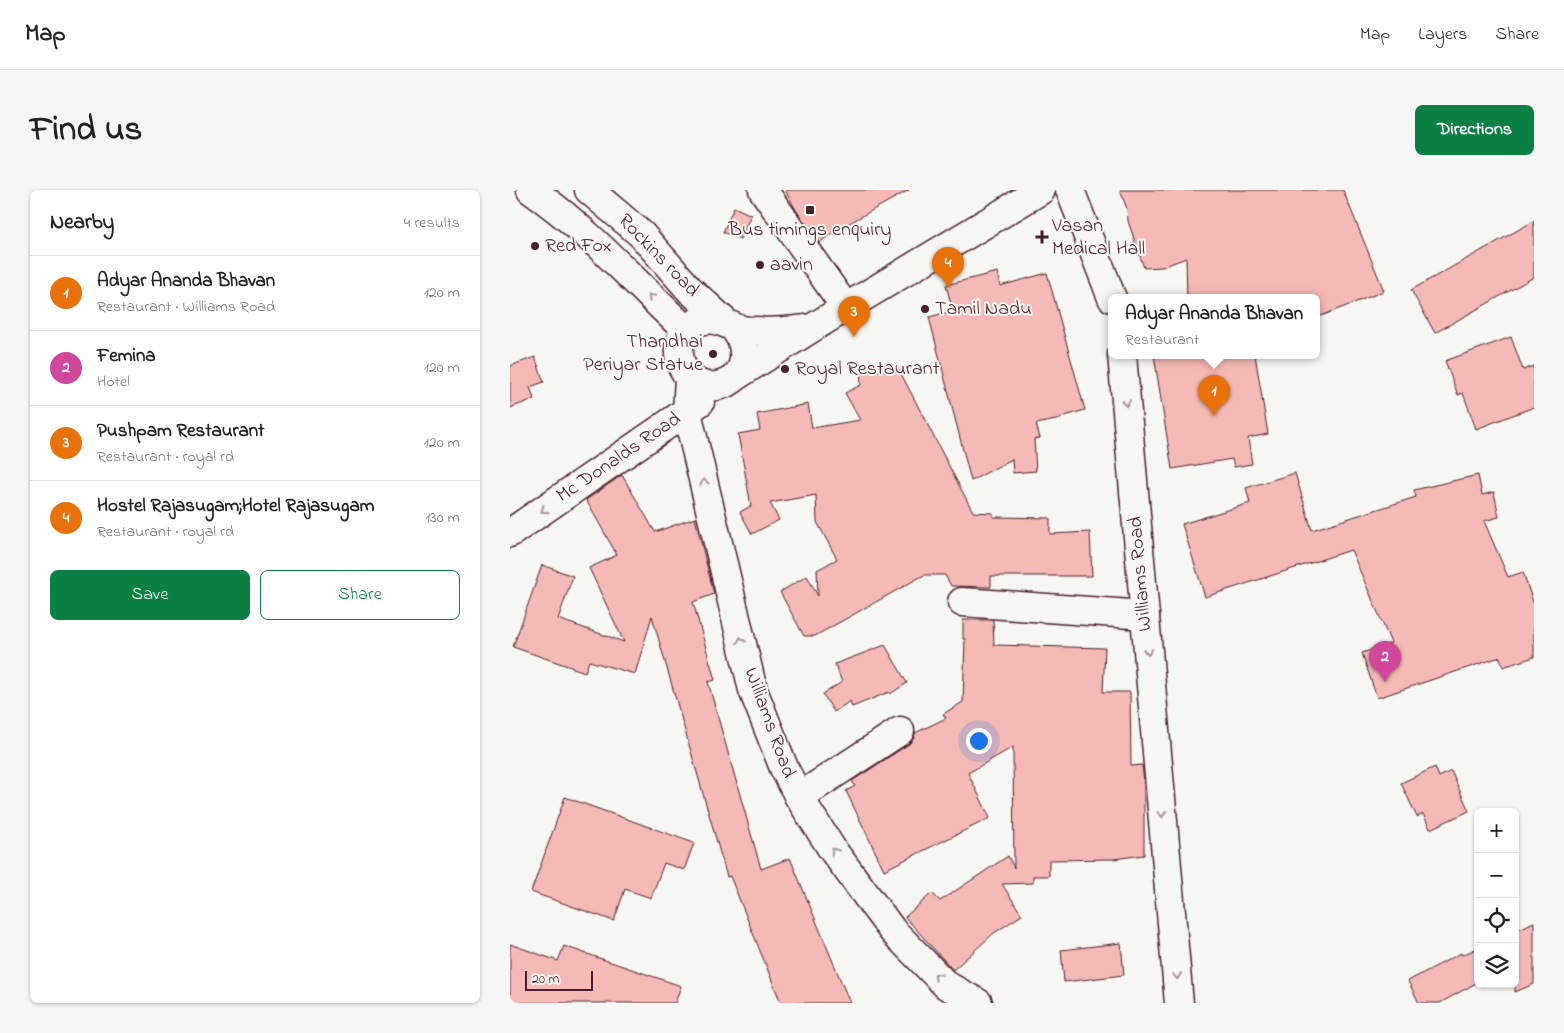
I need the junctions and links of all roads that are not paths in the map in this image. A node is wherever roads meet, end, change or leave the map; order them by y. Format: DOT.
graph roads {
  1 [pos="531,190"];
  2 [pos="590,190"];
  3 [pos="763,190"];
  4 [pos="1041,190"];
  5 [pos="1070,190"];
  6 [pos="1110,294"];
  7 [pos="846,308"];
  8 [pos="730,325"];
  9 [pos="812,328"];
  10 [pos="687,331"];
  11 [pos="1122,359"];
  12 [pos="689,378"];
  13 [pos="732,379"];
  14 [pos="687,412"];
  15 [pos="510,533"];
  16 [pos="962,602"];
  17 [pos="1145,615"];
  18 [pos="900,731"];
  19 [pos="798,797"];
  20 [pos="978,1003"];
  21 [pos="1179,1003"];
  10 -- 1 [label="street, Rockins road, one-way"];
  2 -- 8 [label="street, Rockins road"];
  3 -- 7 [label="street"];
  4 -- 7 [label="street, Mc Donalds Road"];
  5 -- 6 [label="street"];
  7 -- 9 [label="street, Mc Donalds Road"];
  8 -- 9 [label="street"];
  8 -- 10 [label="street"];
  8 -- 13 [label="street"];
  9 -- 13 [label="street, Mc Donalds Road"];
  10 -- 12 [label="street"];
  11 -- 17 [label="street, Williams Road, one-way"];
  12 -- 13 [label="street"];
  12 -- 14 [label="street, Williams Road"];
  13 -- 14 [label="street, Mc Donalds Road"];
  14 -- 15 [label="street, Mc Donalds Road, one-way"];
  19 -- 14 [label="street, Williams Road, one-way"];
  16 -- 17 [label="street"];
  17 -- 21 [label="street, Williams Road, one-way"];
  18 -- 19 [label="street"];
  20 -- 19 [label="street, Williams Road, one-way"];
}
